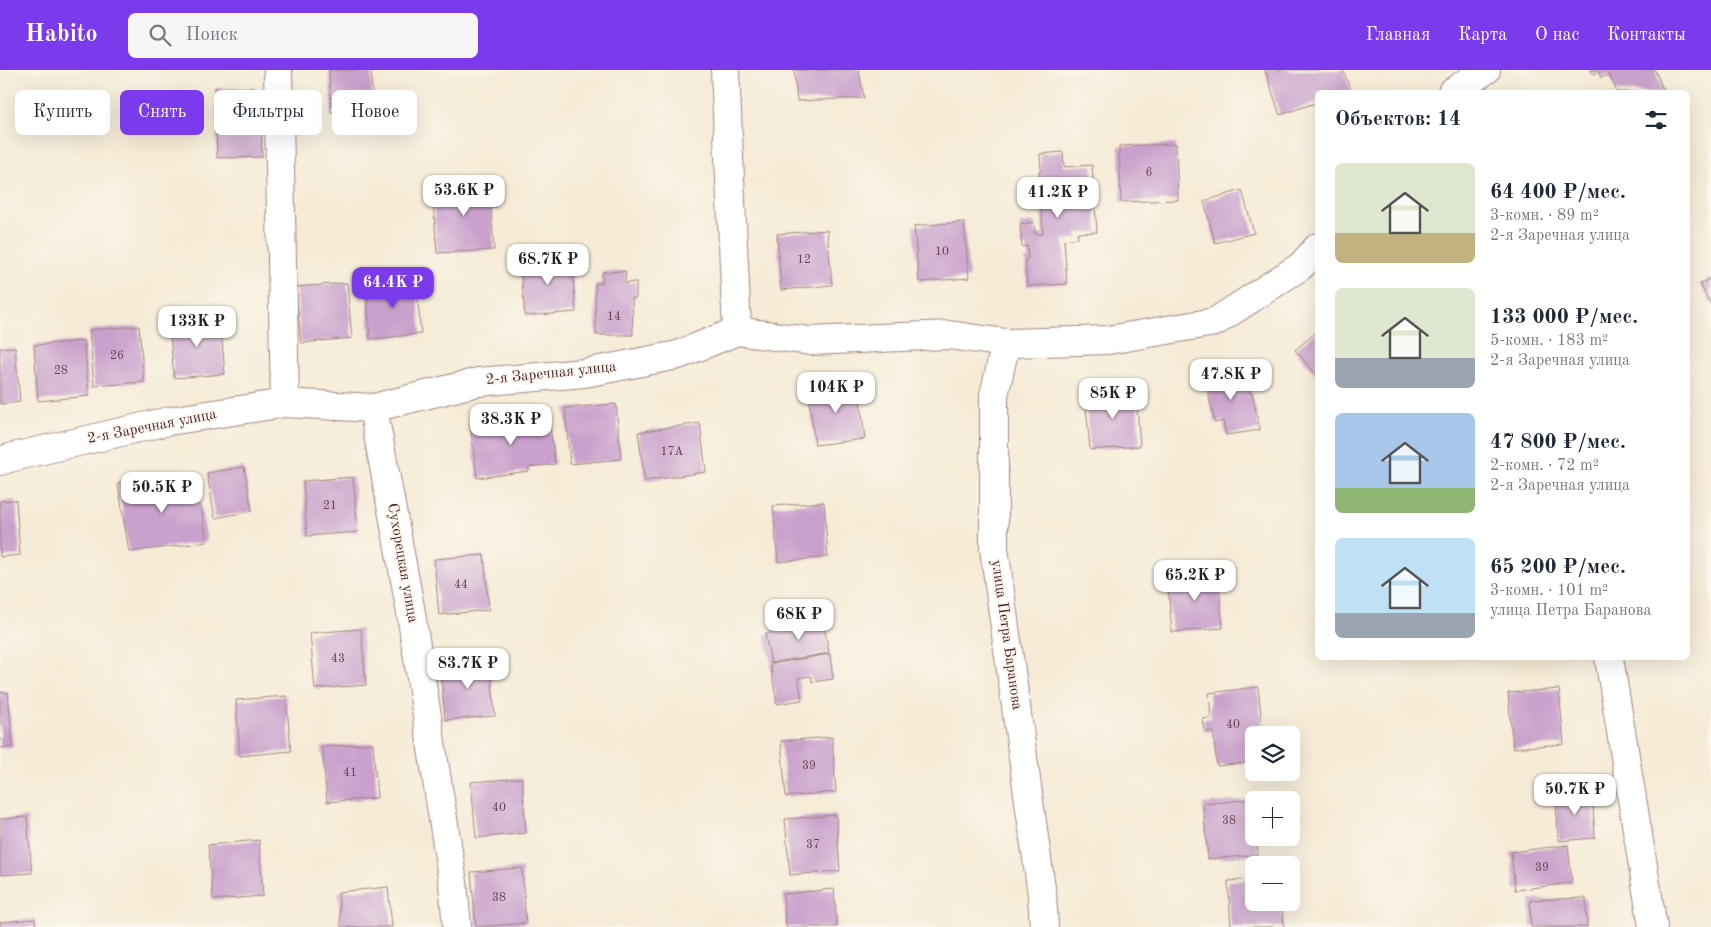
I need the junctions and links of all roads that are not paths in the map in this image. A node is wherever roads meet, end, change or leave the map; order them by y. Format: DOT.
graph roads {
  1 [pos="278,70"];
  2 [pos="725,70"];
  3 [pos="1486,70"];
  4 [pos="1455,90"];
  5 [pos="1315,250"];
  6 [pos="737,331"];
  7 [pos="1006,343"];
  8 [pos="285,403"];
  9 [pos="373,408"];
  10 [pos="0,461"];
  11 [pos="1609,660"];
  12 [pos="457,927"];
  13 [pos="1044,927"];
  14 [pos="1653,927"];
  1 -- 8 [label="street"];
  2 -- 6 [label="street"];
  3 -- 4 [label="street"];
  5 -- 7 [label="street, 2-я Заречная улица"];
  6 -- 7 [label="street, 2-я Заречная улица"];
  6 -- 9 [label="street, 2-я Заречная улица"];
  7 -- 13 [label="street, улица Петра Баранова"];
  8 -- 9 [label="street, 2-я Заречная улица"];
  8 -- 10 [label="street, 2-я Заречная улица"];
  9 -- 12 [label="street, Сухорецкая улица"];
  11 -- 14 [label="street"];
}
